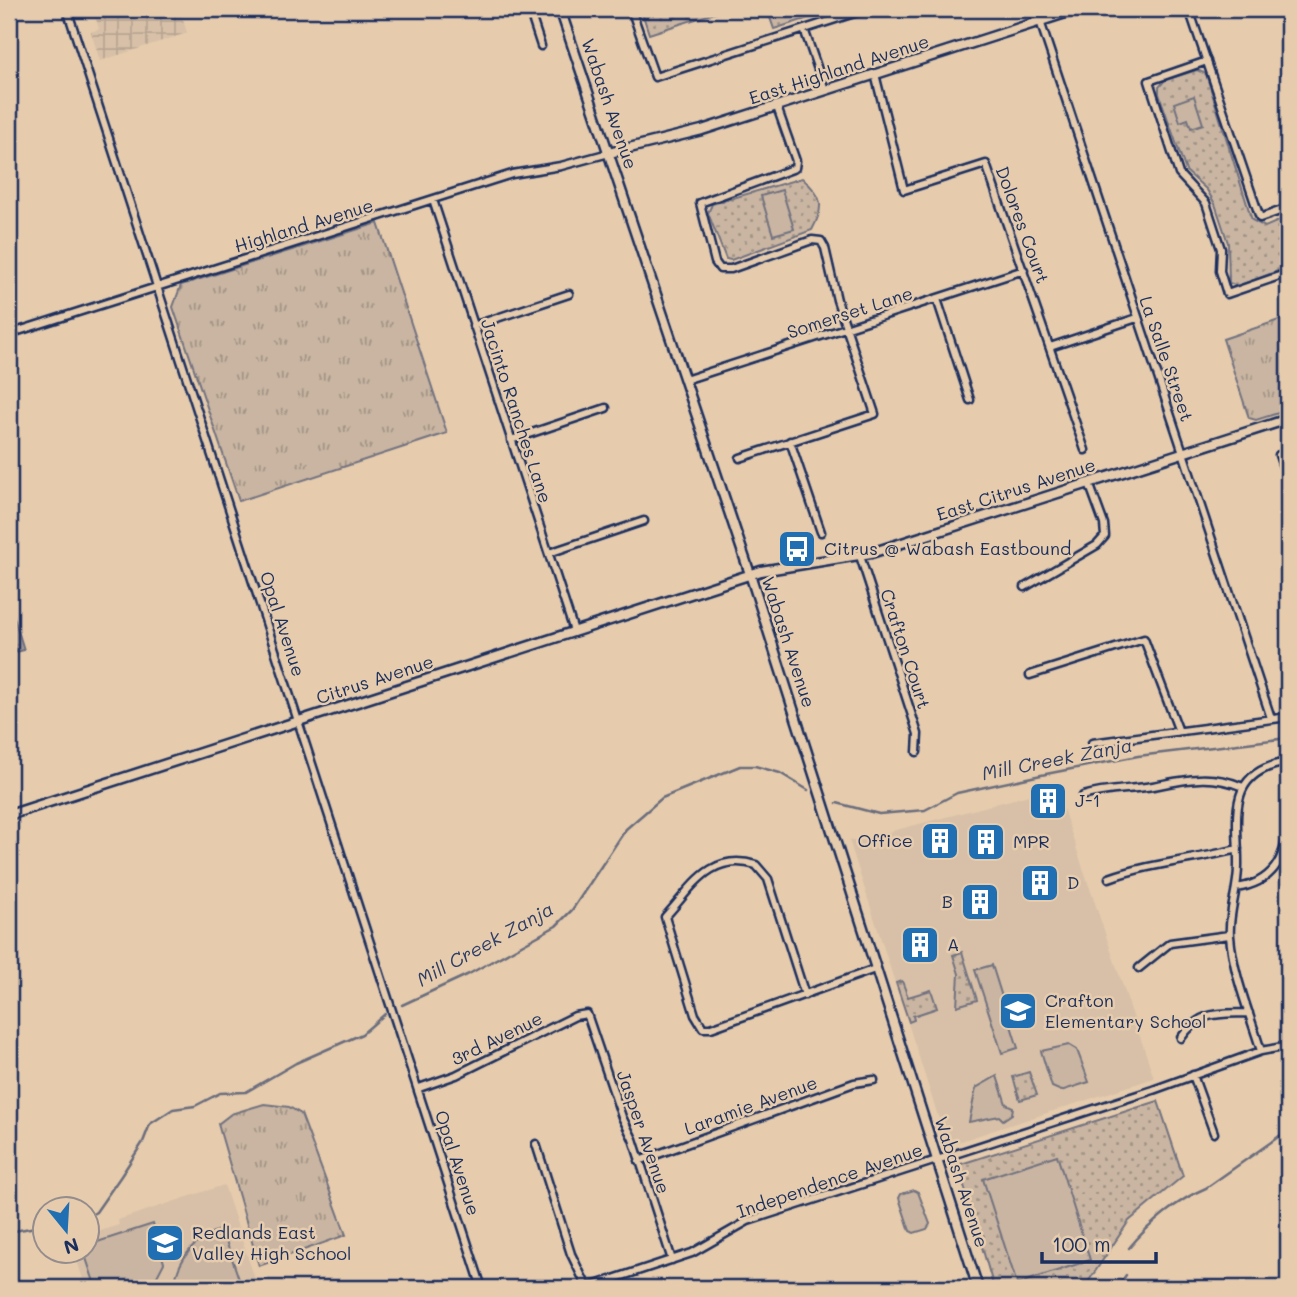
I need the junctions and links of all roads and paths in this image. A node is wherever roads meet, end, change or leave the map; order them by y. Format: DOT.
graph roads {
  1 [pos="67,9"];
  2 [pos="529,9"];
  3 [pos="560,9"];
  4 [pos="631,9"];
  5 [pos="867,9"];
  6 [pos="1036,9"];
  7 [pos="1078,9"];
  8 [pos="1189,9"];
  9 [pos="1280,9"];
  10 [pos="1040,21"];
  11 [pos="804,29"];
  12 [pos="1288,35"];
  13 [pos="541,46"];
  14 [pos="1207,61"];
  15 [pos="875,74"];
  16 [pos="825,90"];
  17 [pos="777,107"];
  18 [pos="609,153"];
  19 [pos="433,200"];
  20 [pos="1288,208"];
  21 [pos="1024,270"];
  22 [pos="1288,273"];
  23 [pos="158,286"];
  24 [pos="569,294"];
  25 [pos="937,299"];
  26 [pos="1137,318"];
  27 [pos="473,326"];
  28 [pos="846,329"];
  29 [pos="9,334"];
  30 [pos="1050,347"];
  31 [pos="685,380"];
  32 [pos="970,400"];
  33 [pos="606,408"];
  34 [pos="1288,419"];
  35 [pos="511,440"];
  36 [pos="790,441"];
  37 [pos="1085,450"];
  38 [pos="1182,453"];
  39 [pos="1279,455"];
  40 [pos="740,458"];
  41 [pos="1288,482"];
  42 [pos="1089,483"];
  43 [pos="644,521"];
  44 [pos="821,532"];
  45 [pos="549,553"];
  46 [pos="860,556"];
  47 [pos="750,574"];
  48 [pos="1026,587"];
  49 [pos="574,631"];
  50 [pos="1030,675"];
  51 [pos="1288,716"];
  52 [pos="1271,718"];
  53 [pos="298,721"];
  54 [pos="1178,729"];
  55 [pos="1092,743"];
  56 [pos="917,752"];
  57 [pos="1288,762"];
  58 [pos="1243,786"];
  59 [pos="1083,796"];
  60 [pos="9,815"];
  61 [pos="1288,827"];
  62 [pos="1238,849"];
  63 [pos="1109,878"];
  64 [pos="1236,888"];
  65 [pos="1229,935"];
  66 [pos="1139,968"];
  67 [pos="875,969"];
  68 [pos="805,995"];
  69 [pos="1249,1013"];
  70 [pos="587,1014"];
  71 [pos="1181,1038"];
  72 [pos="1288,1046"];
  73 [pos="1261,1051"];
  74 [pos="1193,1075"];
  75 [pos="874,1080"];
  76 [pos="419,1088"];
  77 [pos="1214,1133"];
  78 [pos="536,1144"];
  79 [pos="937,1160"];
  80 [pos="639,1161"];
  81 [pos="671,1260"];
  82 [pos="482,1288"];
  83 [pos="586,1288"];
  84 [pos="978,1288"];
  1 -- 23 [label="street, Opal Avenue"];
  2 -- 13 [label="street"];
  3 -- 18 [label="street, Wabash Avenue"];
  4 -- 11 [label="street"];
  5 -- 11 [label="street"];
  6 -- 10 [label="street, La Salle Street"];
  7 -- 10 [label="street, East Highland Avenue"];
  8 -- 14 [label="street"];
  9 -- 12 [label="street"];
  10 -- 15 [label="street, East Highland Avenue"];
  10 -- 26 [label="street, La Salle Street"];
  11 -- 16 [label="street"];
  14 -- 20 [label="street"];
  14 -- 22 [label="street"];
  15 -- 16 [label="street, East Highland Avenue"];
  15 -- 21 [label="street, Dolores Court"];
  16 -- 17 [label="street, East Highland Avenue"];
  17 -- 18 [label="street, East Highland Avenue"];
  17 -- 28 [label="street"];
  18 -- 19 [label="street, Highland Avenue"];
  18 -- 31 [label="street, Wabash Avenue"];
  19 -- 23 [label="street, Highland Avenue"];
  19 -- 27 [label="street, Jacinto Ranches Lane"];
  21 -- 25 [label="street, Somerset Lane"];
  21 -- 30 [label="street, Dolores Court"];
  23 -- 29 [label="street, Highland Avenue"];
  23 -- 53 [label="street, Opal Avenue"];
  24 -- 27 [label="street"];
  25 -- 28 [label="street, Somerset Lane"];
  25 -- 32 [label="street"];
  26 -- 30 [label="street"];
  26 -- 38 [label="street, La Salle Street"];
  27 -- 35 [label="street, Jacinto Ranches Lane"];
  28 -- 31 [label="street, Somerset Lane"];
  28 -- 36 [label="street"];
  30 -- 37 [label="street, Dolores Court"];
  31 -- 47 [label="street, Wabash Avenue"];
  33 -- 35 [label="street"];
  34 -- 38 [label="street, East Citrus Avenue"];
  35 -- 45 [label="street, Jacinto Ranches Lane"];
  36 -- 40 [label="street"];
  36 -- 44 [label="street"];
  38 -- 42 [label="street, East Citrus Avenue"];
  38 -- 52 [label="street, La Salle Street"];
  39 -- 41 [label="street"];
  42 -- 46 [label="street, East Citrus Avenue"];
  42 -- 48 [label="street"];
  43 -- 45 [label="street"];
  45 -- 49 [label="street, Jacinto Ranches Lane"];
  46 -- 47 [label="street, East Citrus Avenue"];
  46 -- 56 [label="street, Crafton Court"];
  47 -- 49 [label="street, Citrus Avenue"];
  47 -- 67 [label="street, Wabash Avenue"];
  49 -- 53 [label="street, Citrus Avenue"];
  50 -- 54 [label="street"];
  51 -- 52 [label="street"];
  52 -- 54 [label="street"];
  53 -- 60 [label="street, Citrus Avenue"];
  53 -- 76 [label="street, Opal Avenue"];
  54 -- 55 [label="street"];
  57 -- 58 [label="street"];
  58 -- 59 [label="street"];
  58 -- 62 [label="street"];
  61 -- 64 [label="street"];
  62 -- 63 [label="street"];
  62 -- 64 [label="street"];
  64 -- 65 [label="street"];
  65 -- 66 [label="street"];
  65 -- 69 [label="street"];
  67 -- 68 [label="street"];
  67 -- 79 [label="street, Wabash Avenue"];
  68 -- 68 [label="street"];
  69 -- 71 [label="street"];
  69 -- 73 [label="street"];
  70 -- 76 [label="street, 3rd Avenue"];
  70 -- 80 [label="street, Jasper Avenue"];
  72 -- 73 [label="street, Independence Avenue"];
  73 -- 74 [label="street, Independence Avenue"];
  74 -- 77 [label="street"];
  74 -- 79 [label="street, Independence Avenue"];
  75 -- 80 [label="street, Laramie Avenue"];
  76 -- 82 [label="street, Opal Avenue"];
  78 -- 83 [label="street"];
  79 -- 81 [label="street, Independence Avenue"];
  79 -- 84 [label="street, Wabash Avenue"];
  80 -- 81 [label="street, Jasper Avenue"];
  81 -- 83 [label="street, Independence Avenue"];
}
